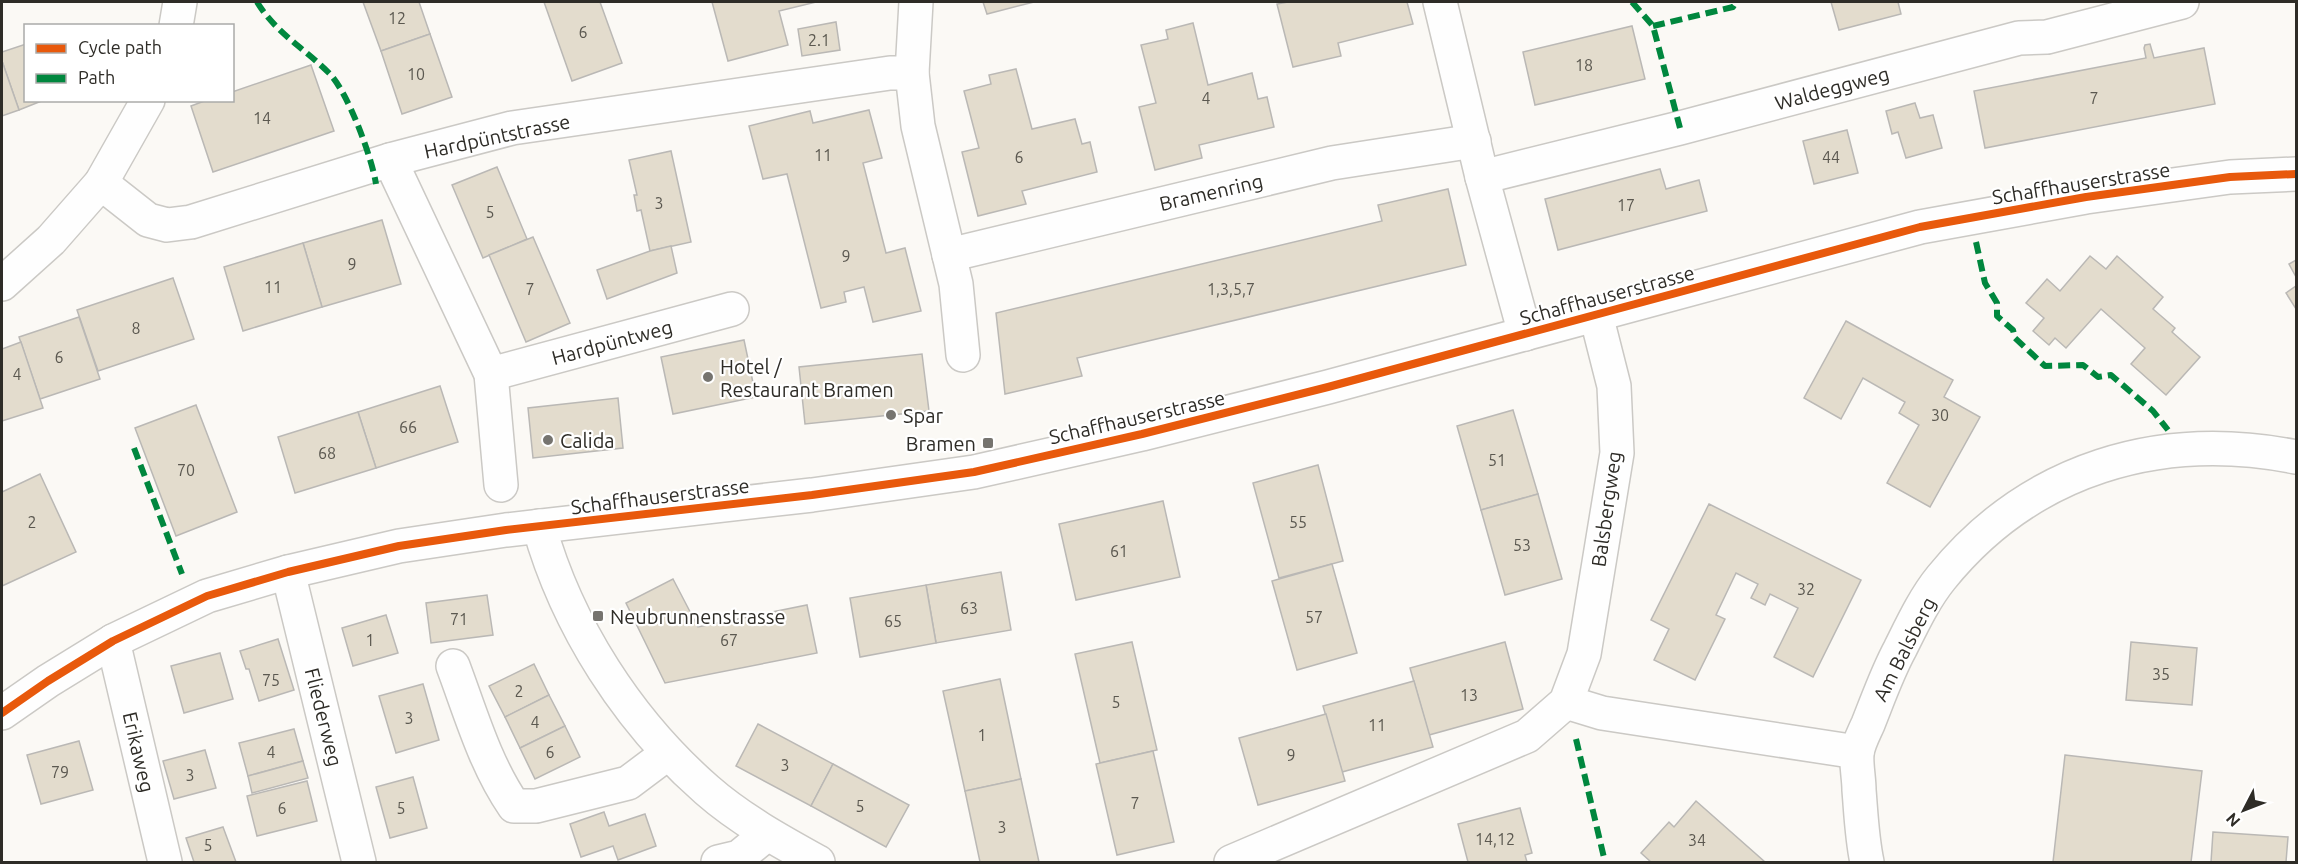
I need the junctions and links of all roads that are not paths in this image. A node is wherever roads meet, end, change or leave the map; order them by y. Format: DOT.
graph roads {
  1 [pos="180,2"];
  2 [pos="916,2"];
  3 [pos="1440,2"];
  4 [pos="2182,2"];
  5 [pos="176,24"];
  6 [pos="912,73"];
  7 [pos="147,102"];
  8 [pos="1474,141"];
  9 [pos="390,160"];
  10 [pos="2296,174"];
  11 [pos="1482,177"];
  12 [pos="101,183"];
  13 [pos="949,255"];
  14 [pos="2,284"];
  15 [pos="732,309"];
  16 [pos="1596,315"];
  17 [pos="1525,334"];
  18 [pos="963,355"];
  19 [pos="491,374"];
  20 [pos="2296,457"];
  21 [pos="501,485"];
  22 [pos="539,526"];
  23 [pos="288,572"];
  24 [pos="113,641"];
  25 [pos="453,666"];
  26 [pos="1566,702"];
  27 [pos="2,713"];
  28 [pos="1857,752"];
  29 [pos="668,753"];
  30 [pos="767,834"];
  31 [pos="733,861"];
  32 [pos="165,862"];
  33 [pos="359,862"];
  34 [pos="818,862"];
  35 [pos="1231,862"];
  36 [pos="1867,862"];
  1 -- 5 [label="street"];
  2 -- 6 [label="street"];
  3 -- 8 [label="street"];
  4 -- 11 [label="street, Waldeggweg"];
  6 -- 9 [label="street, Hardpüntstrasse"];
  6 -- 13 [label="street"];
  7 -- 12 [label="street"];
  8 -- 11 [label="street"];
  8 -- 13 [label="street, Bramenring"];
  9 -- 12 [label="street, Hardpüntstrasse"];
  9 -- 19 [label="street"];
  10 -- 16 [label="street, Schaffhauserstrasse"];
  11 -- 17 [label="street"];
  12 -- 14 [label="street"];
  13 -- 18 [label="street"];
  15 -- 19 [label="street, Hardpüntweg"];
  16 -- 17 [label="street, Schaffhauserstrasse"];
  16 -- 26 [label="street, Balsbergweg"];
  17 -- 22 [label="street, Schaffhauserstrasse"];
  19 -- 21 [label="street"];
  20 -- 28 [label="street, Am Balsberg"];
  22 -- 23 [label="street, Schaffhauserstrasse"];
  22 -- 29 [label="street"];
  23 -- 24 [label="street, Schaffhauserstrasse"];
  23 -- 33 [label="street, Fliederweg"];
  24 -- 27 [label="street, Schaffhauserstrasse"];
  24 -- 32 [label="street, Erikaweg"];
  25 -- 29 [label="street"];
  26 -- 28 [label="street"];
  26 -- 35 [label="street, Balsbergweg"];
  28 -- 36 [label="street, Am Balsberg"];
  29 -- 30 [label="street"];
  30 -- 31 [label="street"];
  30 -- 34 [label="street"];
}
